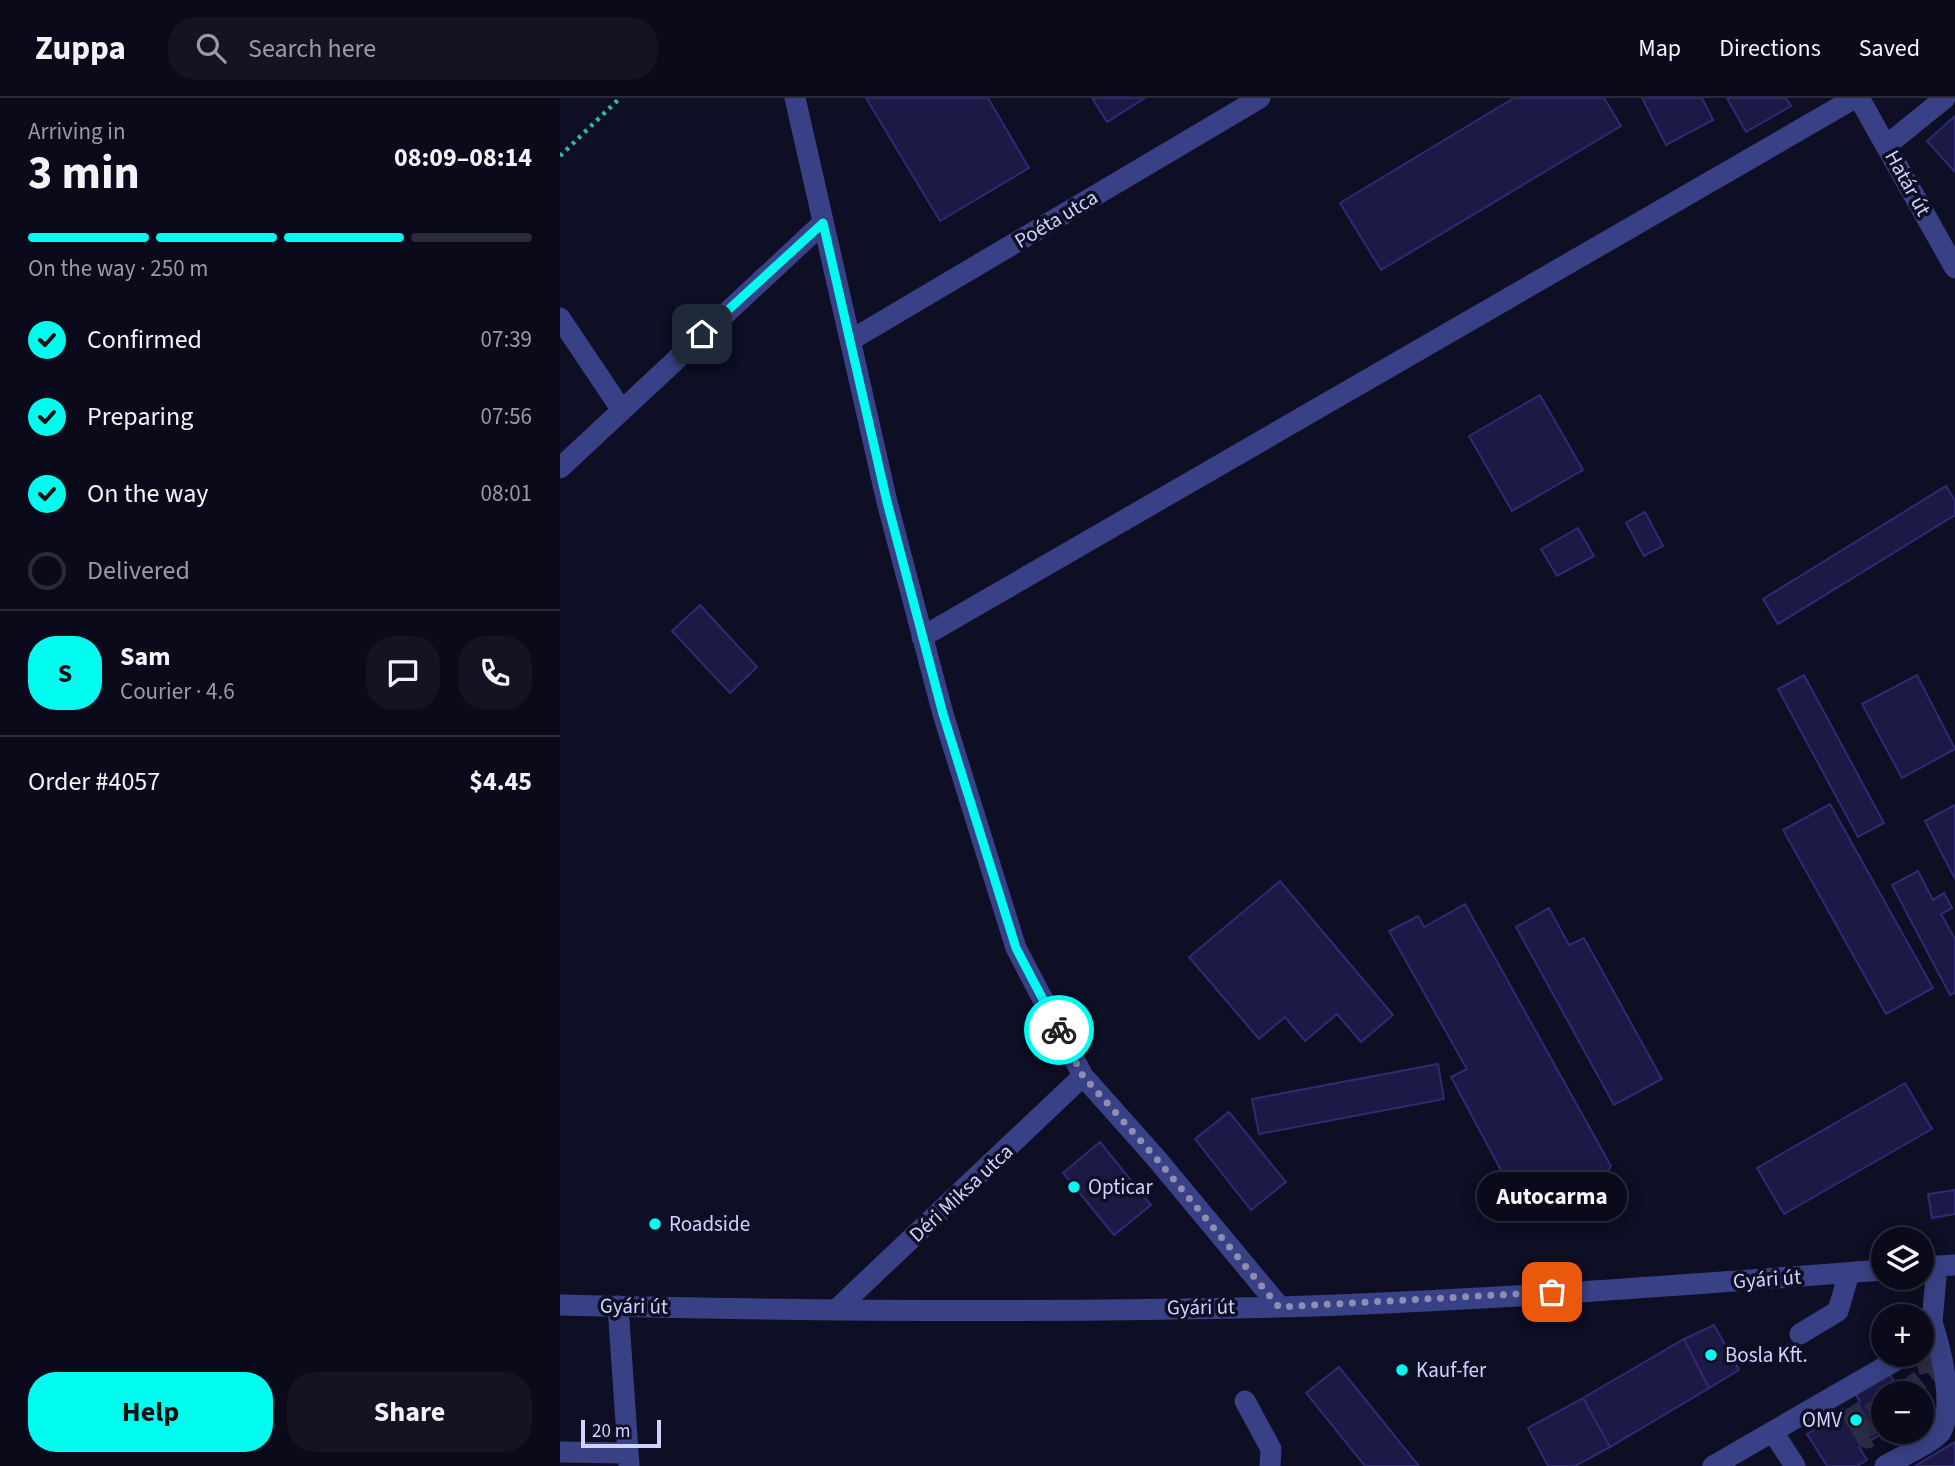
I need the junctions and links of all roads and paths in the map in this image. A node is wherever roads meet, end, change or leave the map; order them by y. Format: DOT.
graph roads {
  1 [pos="620,98"];
  2 [pos="795,98"];
  3 [pos="1260,98"];
  4 [pos="1858,98"];
  5 [pos="1945,98"];
  6 [pos="1887,145"];
  7 [pos="560,156"];
  8 [pos="823,223"];
  9 [pos="1955,268"];
  10 [pos="560,318"];
  11 [pos="851,340"];
  12 [pos="621,409"];
  13 [pos="560,468"];
  14 [pos="922,637"];
  15 [pos="1083,1076"];
  16 [pos="1938,1266"];
  17 [pos="1871,1271"];
  18 [pos="1849,1273"];
  19 [pos="1934,1304"];
  20 [pos="560,1305"];
  21 [pos="618,1307"];
  22 [pos="1279,1307"];
  23 [pos="838,1308"];
  24 [pos="1934,1328"];
  25 [pos="1800,1334"];
  26 [pos="1890,1367"];
  27 [pos="1245,1401"];
  28 [pos="1773,1432"];
  29 [pos="560,1452"];
  30 [pos="628,1459"];
  31 [pos="1270,1466"];
  32 [pos="1713,1466"];
  33 [pos="1795,1466"];
  34 [pos="1885,1466"];
  1 -- 7 [label="path"];
  2 -- 8 [label="street"];
  3 -- 11 [label="street, Poéta utca"];
  4 -- 6 [label="street, Határ út"];
  4 -- 14 [label="street"];
  5 -- 6 [label="street"];
  6 -- 9 [label="street, Határ út"];
  8 -- 11 [label="street"];
  8 -- 12 [label="street"];
  10 -- 12 [label="street"];
  11 -- 14 [label="street"];
  12 -- 13 [label="street"];
  14 -- 15 [label="street"];
  15 -- 22 [label="street"];
  15 -- 23 [label="street, Déri Miksa utca"];
  16 -- 19 [label="street"];
  17 -- 18 [label="street, Gyári út"];
  18 -- 22 [label="street, Gyári út"];
  18 -- 25 [label="street"];
  20 -- 21 [label="street, Gyári út"];
  21 -- 23 [label="street, Gyári út"];
  21 -- 30 [label="street"];
  22 -- 23 [label="street, Gyári út"];
  24 -- 34 [label="street"];
  26 -- 28 [label="street"];
  27 -- 31 [label="street"];
  28 -- 32 [label="street"];
  28 -- 33 [label="street"];
  29 -- 30 [label="street"];
}
